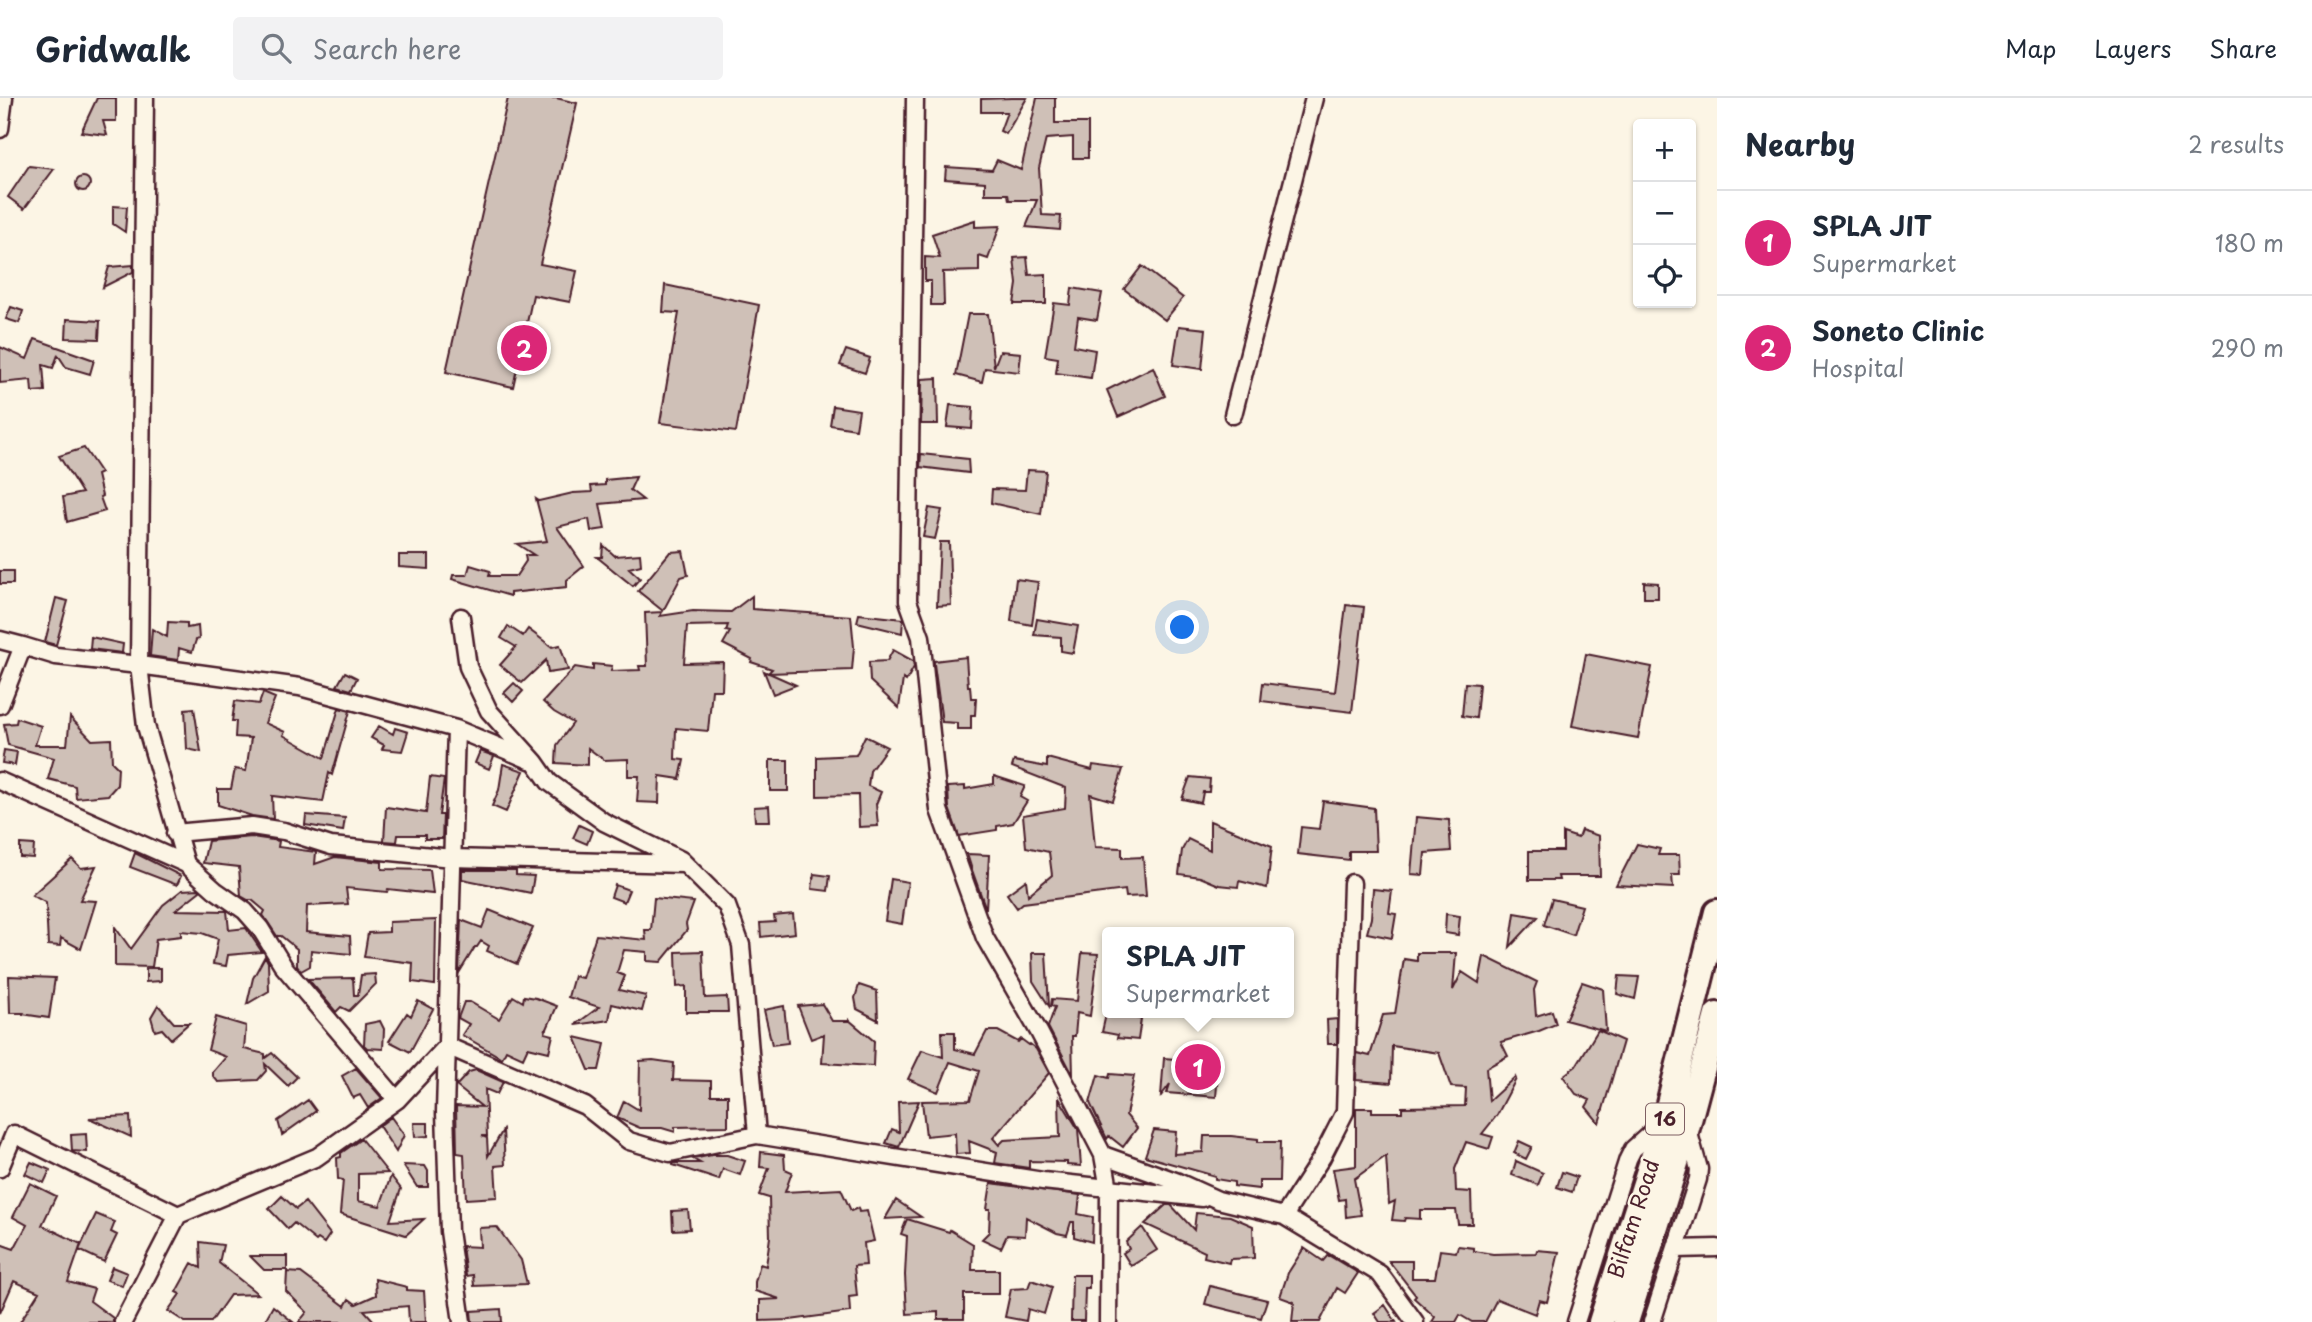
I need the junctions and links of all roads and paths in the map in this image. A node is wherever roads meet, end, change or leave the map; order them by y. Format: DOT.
graph roads {
  1 [pos="4,98"];
  2 [pos="145,98"];
  3 [pos="915,98"];
  4 [pos="1314,98"];
  5 [pos="0,129"];
  6 [pos="1233,415"];
  7 [pos="461,617"];
  8 [pos="0,640"];
  9 [pos="23,646"];
  10 [pos="139,665"];
  11 [pos="0,705"];
  12 [pos="456,729"];
  13 [pos="536,762"];
  14 [pos="0,781"];
  15 [pos="176,833"];
  16 [pos="452,858"];
  17 [pos="186,864"];
  18 [pos="685,864"];
  19 [pos="1352,883"];
  20 [pos="1717,912"];
  21 [pos="1717,1015"];
  22 [pos="447,1046"];
  23 [pos="397,1100"];
  24 [pos="1676,1124"];
  25 [pos="757,1135"];
  26 [pos="1103,1155"];
  27 [pos="0,1168"];
  28 [pos="1109,1189"];
  29 [pos="1218,1200"];
  30 [pos="178,1215"];
  31 [pos="1284,1216"];
  32 [pos="1717,1248"];
  33 [pos="1676,1249"];
  34 [pos="123,1322"];
  35 [pos="462,1322"];
  36 [pos="1108,1322"];
  37 [pos="1415,1322"];
  38 [pos="1576,1322"];
  39 [pos="1601,1322"];
  40 [pos="1626,1322"];
  41 [pos="1652,1322"];
  1 -- 5 [label="street"];
  2 -- 10 [label="street"];
  3 -- 26 [label="street"];
  4 -- 6 [label="street"];
  7 -- 13 [label="street"];
  8 -- 9 [label="street"];
  9 -- 10 [label="street"];
  9 -- 11 [label="street"];
  10 -- 12 [label="street"];
  10 -- 15 [label="street"];
  12 -- 13 [label="street"];
  12 -- 16 [label="street"];
  13 -- 18 [label="street"];
  14 -- 17 [label="street"];
  15 -- 16 [label="street"];
  15 -- 17 [label="street"];
  16 -- 18 [label="street"];
  16 -- 22 [label="street"];
  17 -- 23 [label="street"];
  18 -- 25 [label="street"];
  19 -- 31 [label="street"];
  20 -- 24 [label="main road, Bilfam Road / 16"];
  21 -- 24 [label="main road, 16"];
  22 -- 23 [label="street"];
  22 -- 25 [label="street"];
  22 -- 35 [label="street"];
  23 -- 30 [label="street"];
  24 -- 33 [label="street"];
  24 -- 38 [label="street"];
  24 -- 39 [label="main road, Bilfam Road / 16"];
  24 -- 40 [label="main road, 16"];
  25 -- 28 [label="street"];
  26 -- 28 [label="street"];
  26 -- 29 [label="street"];
  27 -- 30 [label="street"];
  28 -- 29 [label="street"];
  28 -- 36 [label="street"];
  29 -- 31 [label="street"];
  30 -- 34 [label="street"];
  31 -- 37 [label="street"];
  32 -- 33 [label="street"];
  33 -- 41 [label="street"];
}
